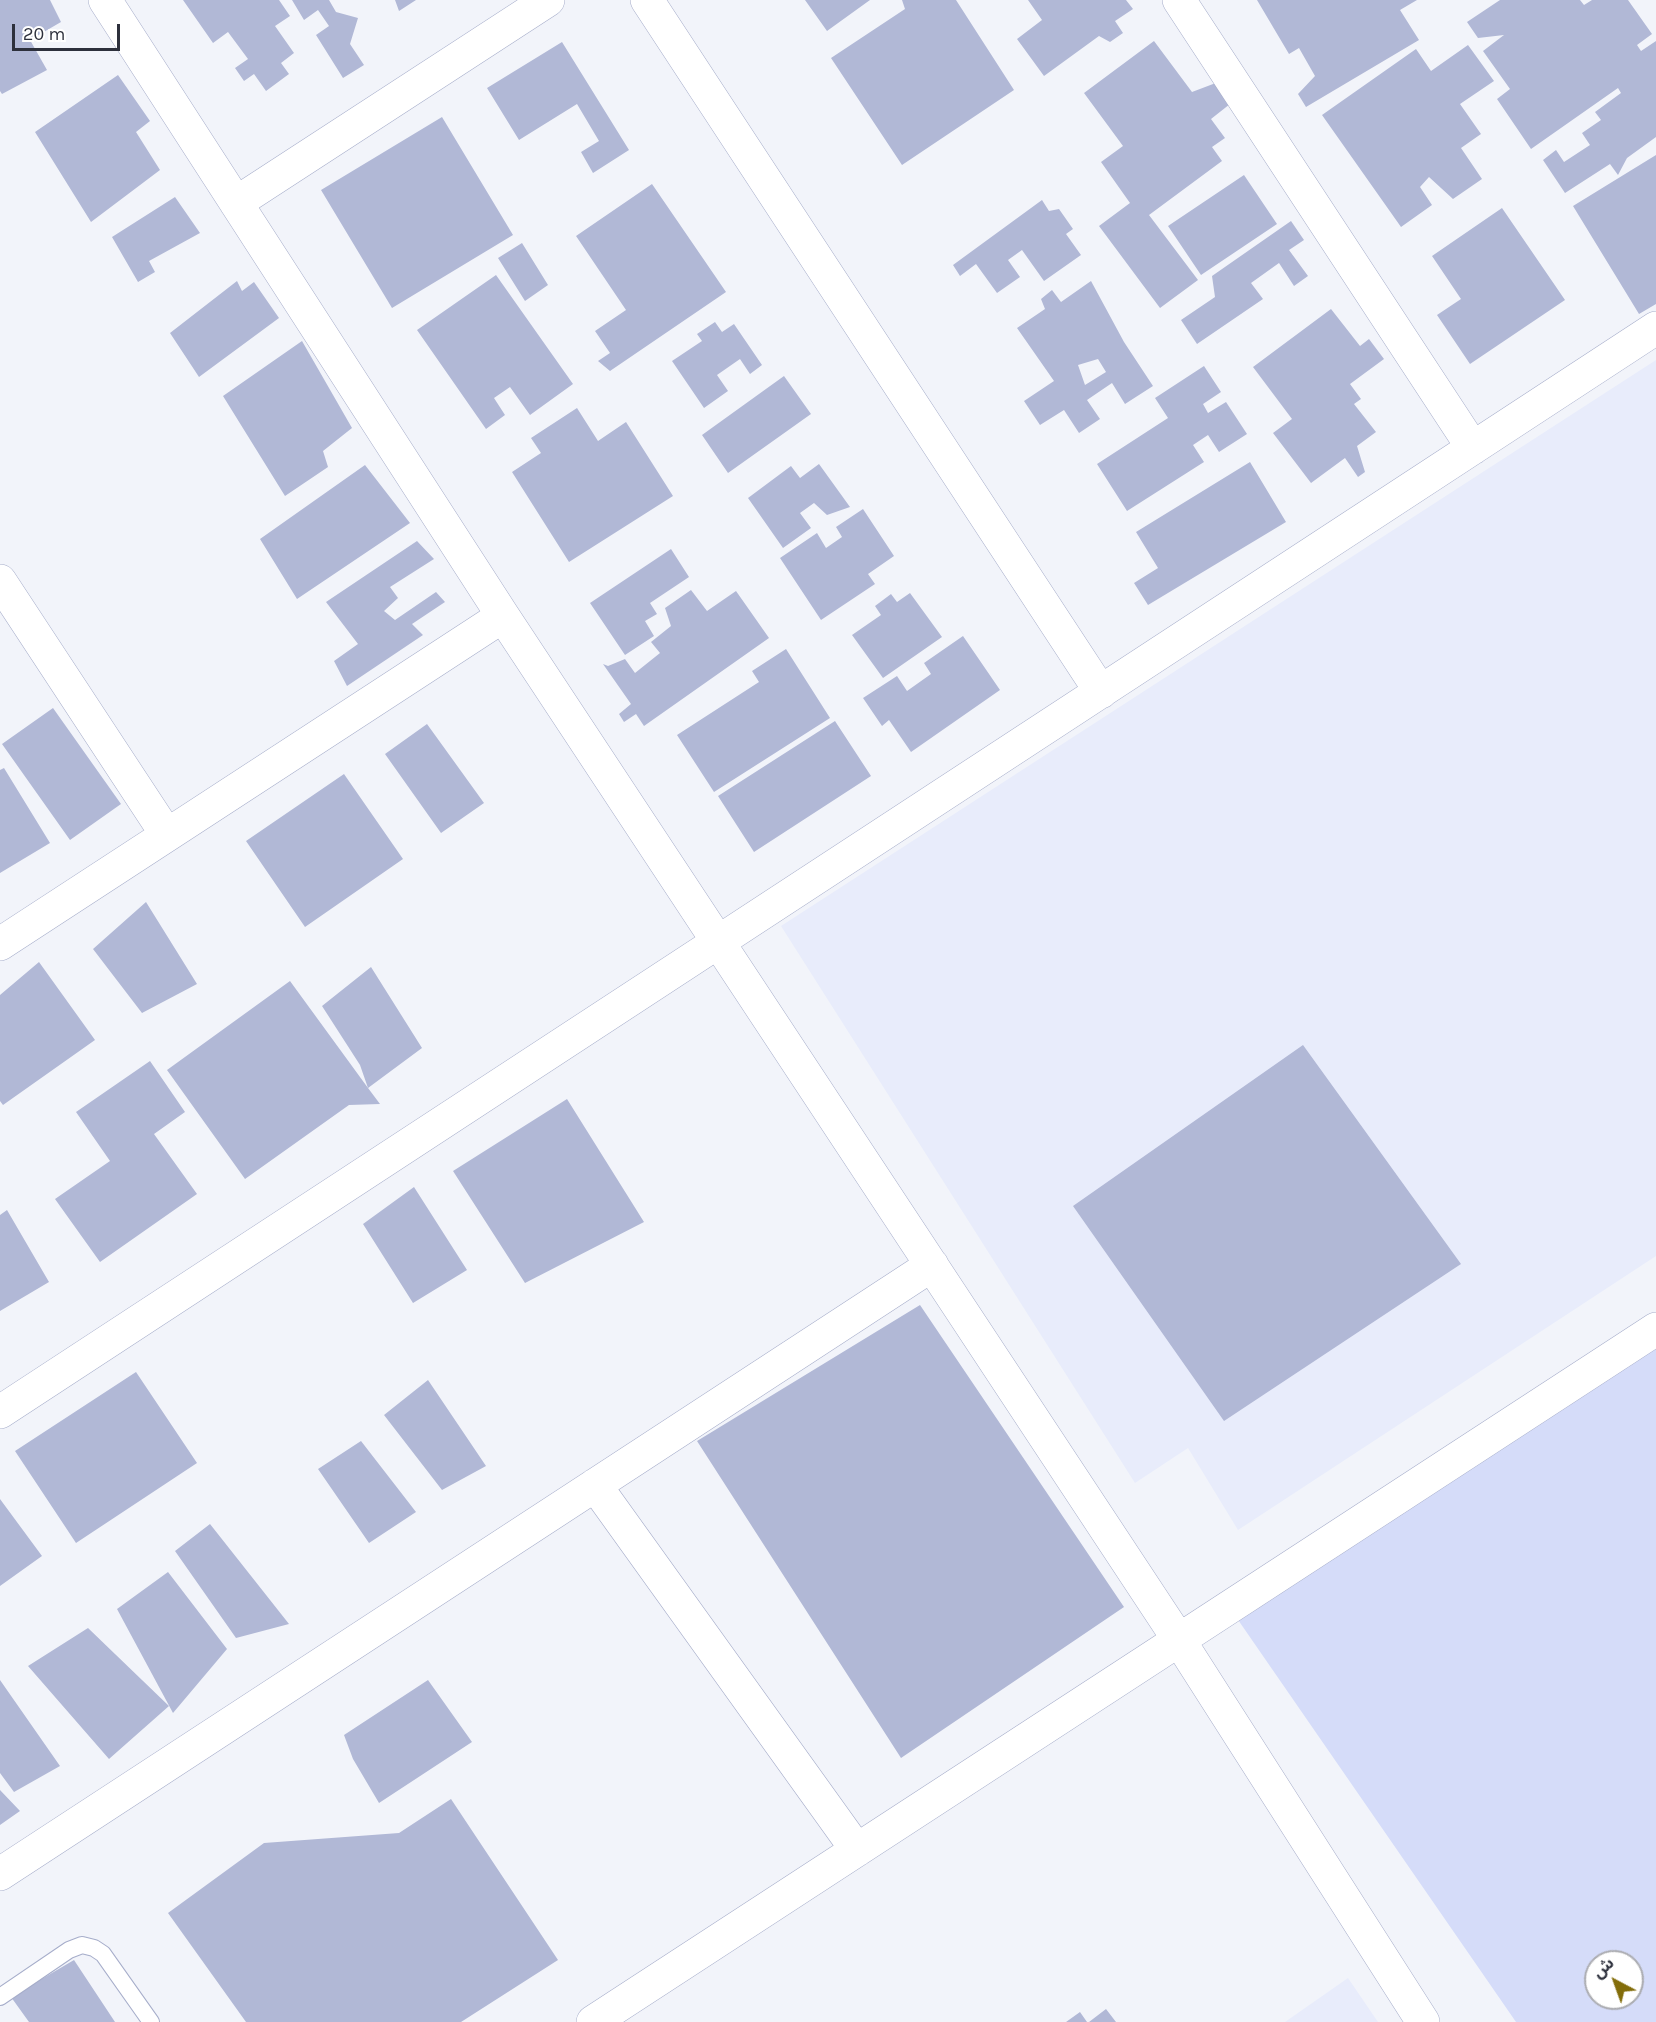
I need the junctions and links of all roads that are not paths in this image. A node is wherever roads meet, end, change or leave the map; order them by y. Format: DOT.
graph roads {
  1 [pos="105,0"];
  2 [pos="548,0"];
  3 [pos="647,0"];
  4 [pos="1179,0"];
  5 [pos="236,203"];
  6 [pos="1656,328"];
  7 [pos="1473,448"];
  8 [pos="0,581"];
  9 [pos="503,616"];
  10 [pos="1101,692"];
  11 [pos="166,835"];
  12 [pos="718,942"];
  13 [pos="0,944"];
  14 [pos="932,1265"];
  15 [pos="1656,1329"];
  16 [pos="0,1413"];
  17 [pos="595,1485"];
  18 [pos="1179,1640"];
  19 [pos="857,1850"];
  20 [pos="0,1874"];
  21 [pos="0,1997"];
  22 [pos="151,2022"];
  23 [pos="593,2022"];
  24 [pos="1423,2022"];
  1 -- 5 [label="street"];
  2 -- 5 [label="street"];
  3 -- 10 [label="street"];
  4 -- 7 [label="street"];
  5 -- 9 [label="street"];
  6 -- 7 [label="street"];
  7 -- 10 [label="street"];
  8 -- 11 [label="street"];
  9 -- 11 [label="street"];
  9 -- 12 [label="street"];
  10 -- 12 [label="street"];
  11 -- 13 [label="street"];
  12 -- 14 [label="street"];
  12 -- 16 [label="street"];
  14 -- 17 [label="street"];
  14 -- 18 [label="street"];
  15 -- 18 [label="street"];
  17 -- 19 [label="street"];
  17 -- 20 [label="street"];
  18 -- 19 [label="street"];
  18 -- 24 [label="street"];
  19 -- 23 [label="street"];
  21 -- 22 [label="lane"];
}
